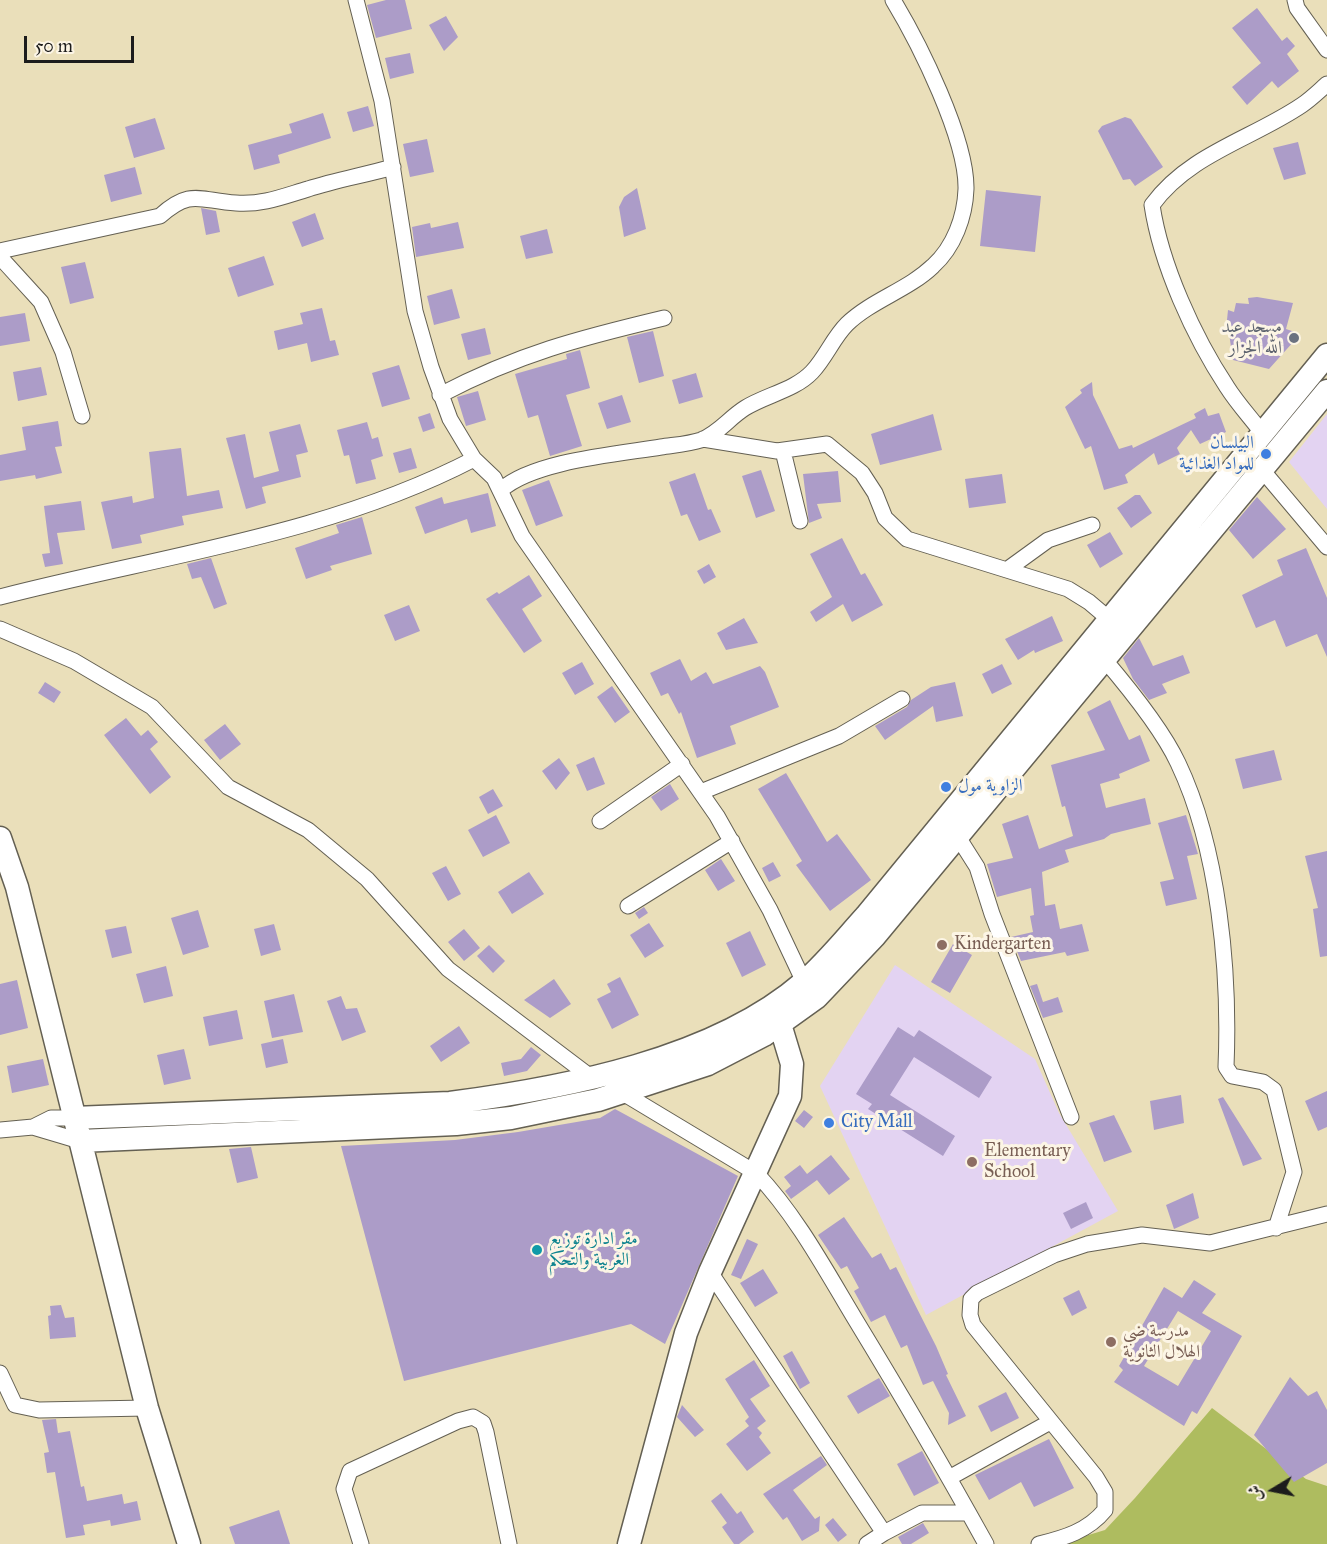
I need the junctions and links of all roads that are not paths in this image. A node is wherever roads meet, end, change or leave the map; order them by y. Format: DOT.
graph roads {
  1 [pos="356,0"];
  2 [pos="893,0"];
  3 [pos="1295,0"];
  4 [pos="1327,50"];
  5 [pos="1327,84"];
  6 [pos="393,167"];
  7 [pos="0,250"];
  8 [pos="0,256"];
  9 [pos="664,318"];
  10 [pos="1327,355"];
  11 [pos="1327,391"];
  12 [pos="440,395"];
  13 [pos="82,416"];
  14 [pos="1263,434"];
  15 [pos="703,439"];
  16 [pos="783,451"];
  17 [pos="474,459"];
  18 [pos="1263,471"];
  19 [pos="501,490"];
  20 [pos="800,521"];
  21 [pos="1092,525"];
  22 [pos="1327,547"];
  23 [pos="1008,569"];
  24 [pos="0,597"];
  25 [pos="1109,619"];
  26 [pos="0,629"];
  27 [pos="1104,659"];
  28 [pos="902,699"];
  29 [pos="682,764"];
  30 [pos="701,792"];
  31 [pos="600,821"];
  32 [pos="958,837"];
  33 [pos="0,838"];
  34 [pos="732,841"];
  35 [pos="628,906"];
  36 [pos="827,973"];
  37 [pos="804,982"];
  38 [pos="777,1014"];
  39 [pos="592,1078"];
  40 [pos="623,1092"];
  41 [pos="1071,1117"];
  42 [pos="74,1118"];
  43 [pos="33,1127"];
  44 [pos="0,1130"];
  45 [pos="80,1141"];
  46 [pos="756,1173"];
  47 [pos="1327,1214"];
  48 [pos="1276,1228"];
  49 [pos="710,1272"];
  50 [pos="0,1373"];
  51 [pos="147,1408"];
  52 [pos="1050,1422"];
  53 [pos="949,1478"];
  54 [pos="968,1513"];
  55 [pos="884,1533"];
  56 [pos="189,1544"];
  57 [pos="361,1544"];
  58 [pos="509,1544"];
  59 [pos="629,1544"];
  60 [pos="867,1544"];
  61 [pos="986,1544"];
  62 [pos="1039,1544"];
  1 -- 6 [label="street"];
  2 -- 15 [label="street"];
  3 -- 4 [label="street"];
  5 -- 14 [label="street"];
  6 -- 7 [label="street"];
  6 -- 12 [label="street"];
  8 -- 13 [label="street"];
  9 -- 12 [label="street"];
  10 -- 14 [label="main road"];
  11 -- 18 [label="main road"];
  12 -- 17 [label="street"];
  14 -- 25 [label="main road"];
  15 -- 16 [label="street"];
  15 -- 19 [label="street"];
  16 -- 20 [label="street"];
  16 -- 23 [label="street"];
  17 -- 19 [label="street"];
  17 -- 24 [label="street"];
  18 -- 22 [label="street"];
  18 -- 27 [label="main road"];
  19 -- 29 [label="street"];
  21 -- 23 [label="street"];
  23 -- 25 [label="street"];
  25 -- 36 [label="main road"];
  26 -- 39 [label="street"];
  27 -- 32 [label="main road"];
  27 -- 48 [label="street"];
  28 -- 30 [label="street"];
  29 -- 30 [label="street"];
  29 -- 31 [label="street"];
  30 -- 34 [label="street"];
  32 -- 36 [label="main road"];
  32 -- 41 [label="street"];
  33 -- 42 [label="main road"];
  34 -- 35 [label="street"];
  34 -- 37 [label="street"];
  36 -- 37 [label="main road"];
  36 -- 38 [label="main road"];
  37 -- 38 [label="main road"];
  38 -- 39 [label="main road"];
  38 -- 40 [label="main road"];
  38 -- 46 [label="main road"];
  39 -- 42 [label="main road"];
  40 -- 45 [label="main road"];
  40 -- 46 [label="street"];
  42 -- 43 [label="street"];
  42 -- 45 [label="main road"];
  43 -- 44 [label="street"];
  43 -- 45 [label="street"];
  45 -- 51 [label="main road"];
  46 -- 49 [label="main road"];
  46 -- 53 [label="street"];
  47 -- 48 [label="street"];
  48 -- 52 [label="street"];
  49 -- 55 [label="street"];
  49 -- 59 [label="main road"];
  50 -- 51 [label="street"];
  51 -- 56 [label="main road"];
  52 -- 53 [label="street"];
  52 -- 62 [label="street"];
  53 -- 54 [label="street"];
  54 -- 55 [label="street"];
  54 -- 61 [label="street"];
  55 -- 60 [label="street"];
  57 -- 58 [label="street"];
}
